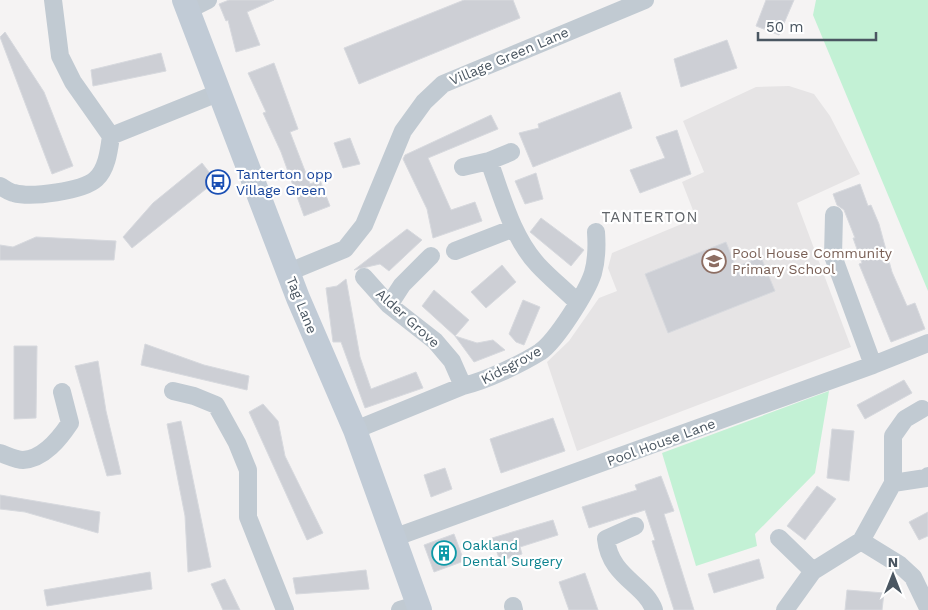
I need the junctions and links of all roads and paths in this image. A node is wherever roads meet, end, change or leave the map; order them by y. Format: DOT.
graph roads {
  1 [pos="53,0"];
  2 [pos="645,0"];
  3 [pos="193,3"];
  4 [pos="218,93"];
  5 [pos="111,136"];
  6 [pos="511,152"];
  7 [pos="489,161"];
  8 [pos="463,167"];
  9 [pos="0,186"];
  10 [pos="834,215"];
  11 [pos="514,228"];
  12 [pos="596,232"];
  13 [pos="455,251"];
  14 [pos="431,256"];
  15 [pos="289,272"];
  16 [pos="364,277"];
  17 [pos="577,302"];
  18 [pos="388,305"];
  19 [pos="928,344"];
  20 [pos="873,366"];
  21 [pos="463,386"];
  22 [pos="173,391"];
  23 [pos="62,392"];
  24 [pos="922,409"];
  25 [pos="355,430"];
  26 [pos="0,452"];
  27 [pos="928,476"];
  28 [pos="892,483"];
  29 [pos="635,526"];
  30 [pos="393,538"];
  31 [pos="778,538"];
  32 [pos="861,542"];
  33 [pos="813,570"];
  34 [pos="927,606"];
  35 [pos="412,608"];
  36 [pos="285,610"];
  37 [pos="654,610"];
  38 [pos="785,610"];
  1 -- 5 [label="street"];
  2 -- 15 [label="street, Village Green Lane"];
  3 -- 4 [label="main road, Tag Lane"];
  4 -- 5 [label="street"];
  4 -- 15 [label="main road, Tag Lane"];
  5 -- 9 [label="street"];
  6 -- 7 [label="street"];
  7 -- 8 [label="street"];
  7 -- 11 [label="street"];
  10 -- 20 [label="street"];
  11 -- 13 [label="street"];
  11 -- 17 [label="street"];
  12 -- 17 [label="street, Kidsgrove"];
  14 -- 18 [label="street"];
  15 -- 25 [label="main road, Tag Lane"];
  16 -- 18 [label="street, Alder Grove"];
  17 -- 21 [label="street, Kidsgrove"];
  18 -- 21 [label="street, Alder Grove"];
  19 -- 20 [label="street, Pool House Lane"];
  20 -- 30 [label="street, Pool House Lane"];
  21 -- 25 [label="street, Kidsgrove"];
  22 -- 36 [label="street"];
  23 -- 26 [label="street"];
  24 -- 28 [label="street"];
  25 -- 30 [label="main road, Tag Lane"];
  27 -- 28 [label="street"];
  28 -- 32 [label="street"];
  29 -- 37 [label="street"];
  30 -- 35 [label="main road, Tag Lane"];
  31 -- 33 [label="street"];
  32 -- 33 [label="street"];
  32 -- 34 [label="street"];
  33 -- 38 [label="street"];
}
